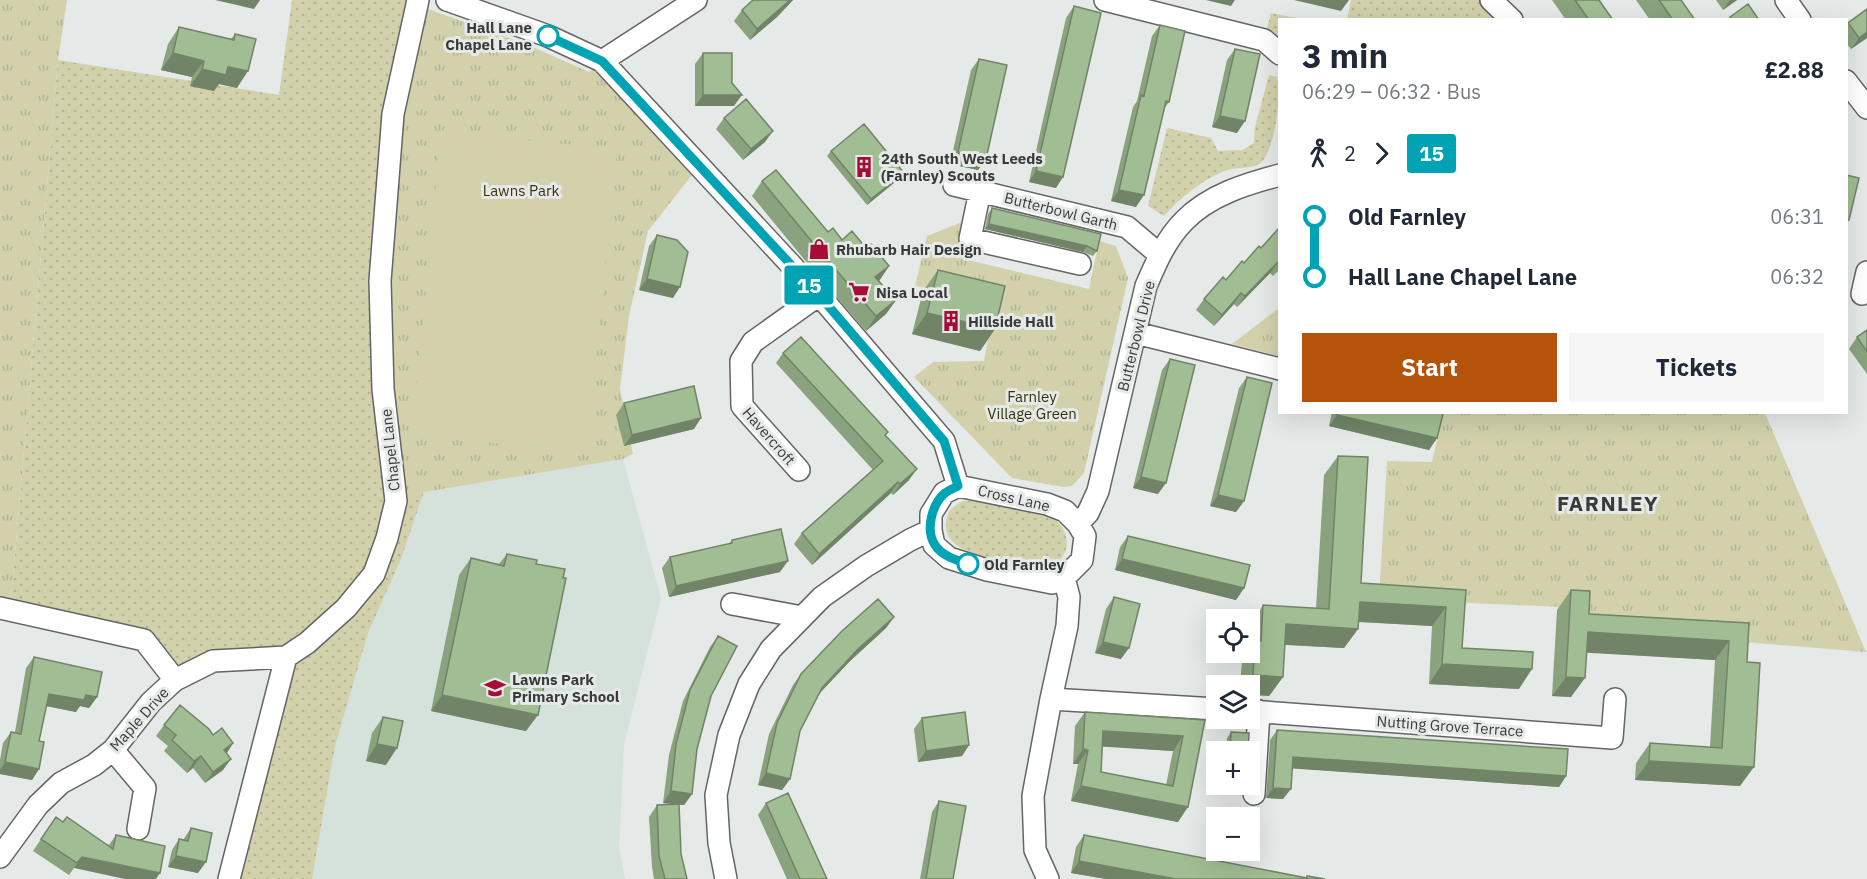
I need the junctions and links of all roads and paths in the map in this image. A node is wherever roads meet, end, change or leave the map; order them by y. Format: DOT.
graph roads {
  1 [pos="418,0"];
  2 [pos="447,0"];
  3 [pos="696,0"];
  4 [pos="1105,0"];
  5 [pos="1491,0"];
  6 [pos="1786,0"];
  7 [pos="1510,18"];
  8 [pos="1799,18"];
  9 [pos="1278,52"];
  10 [pos="602,61"];
  11 [pos="1848,84"];
  12 [pos="1867,108"];
  13 [pos="1278,176"];
  14 [pos="954,185"];
  15 [pos="980,192"];
  16 [pos="1160,255"];
  17 [pos="1080,264"];
  18 [pos="1867,272"];
  19 [pos="1858,293"];
  20 [pos="819,295"];
  21 [pos="1136,333"];
  22 [pos="1278,368"];
  23 [pos="799,470"];
  24 [pos="958,486"];
  25 [pos="1078,524"];
  26 [pos="931,530"];
  27 [pos="1064,578"];
  28 [pos="732,604"];
  29 [pos="0,608"];
  30 [pos="802,617"];
  31 [pos="286,657"];
  32 [pos="175,680"];
  33 [pos="1051,699"];
  34 [pos="1615,699"];
  35 [pos="1206,708"];
  36 [pos="1260,711"];
  37 [pos="113,750"];
  38 [pos="138,829"];
  39 [pos="0,857"];
  40 [pos="229,879"];
  41 [pos="726,879"];
  42 [pos="1048,879"];
  1 -- 31 [label="street, Chapel Lane"];
  2 -- 10 [label="street"];
  3 -- 10 [label="street"];
  4 -- 9 [label="street"];
  5 -- 7 [label="street"];
  6 -- 8 [label="street"];
  10 -- 20 [label="street, Cross Lane"];
  11 -- 12 [label="street"];
  13 -- 16 [label="street, Butterbowl Drive"];
  14 -- 15 [label="street, Butterbowl Garth"];
  15 -- 16 [label="street, Butterbowl Garth"];
  15 -- 17 [label="street"];
  16 -- 21 [label="street, Butterbowl Drive"];
  18 -- 19 [label="street"];
  20 -- 23 [label="street, Havercroft"];
  20 -- 24 [label="street, Cross Lane"];
  21 -- 22 [label="street"];
  21 -- 25 [label="street, Butterbowl Drive"];
  24 -- 25 [label="street, Cross Lane"];
  24 -- 26 [label="street, Cross Lane"];
  25 -- 27 [label="street"];
  26 -- 27 [label="street"];
  26 -- 30 [label="street"];
  27 -- 33 [label="street"];
  28 -- 30 [label="street"];
  29 -- 32 [label="street"];
  30 -- 41 [label="street"];
  31 -- 32 [label="street"];
  31 -- 40 [label="street"];
  32 -- 37 [label="street, Maple Drive"];
  33 -- 35 [label="street"];
  33 -- 42 [label="street"];
  34 -- 36 [label="street, Nutting Grove Terrace"];
  37 -- 38 [label="street"];
  37 -- 39 [label="street, Maple Drive"];
}
